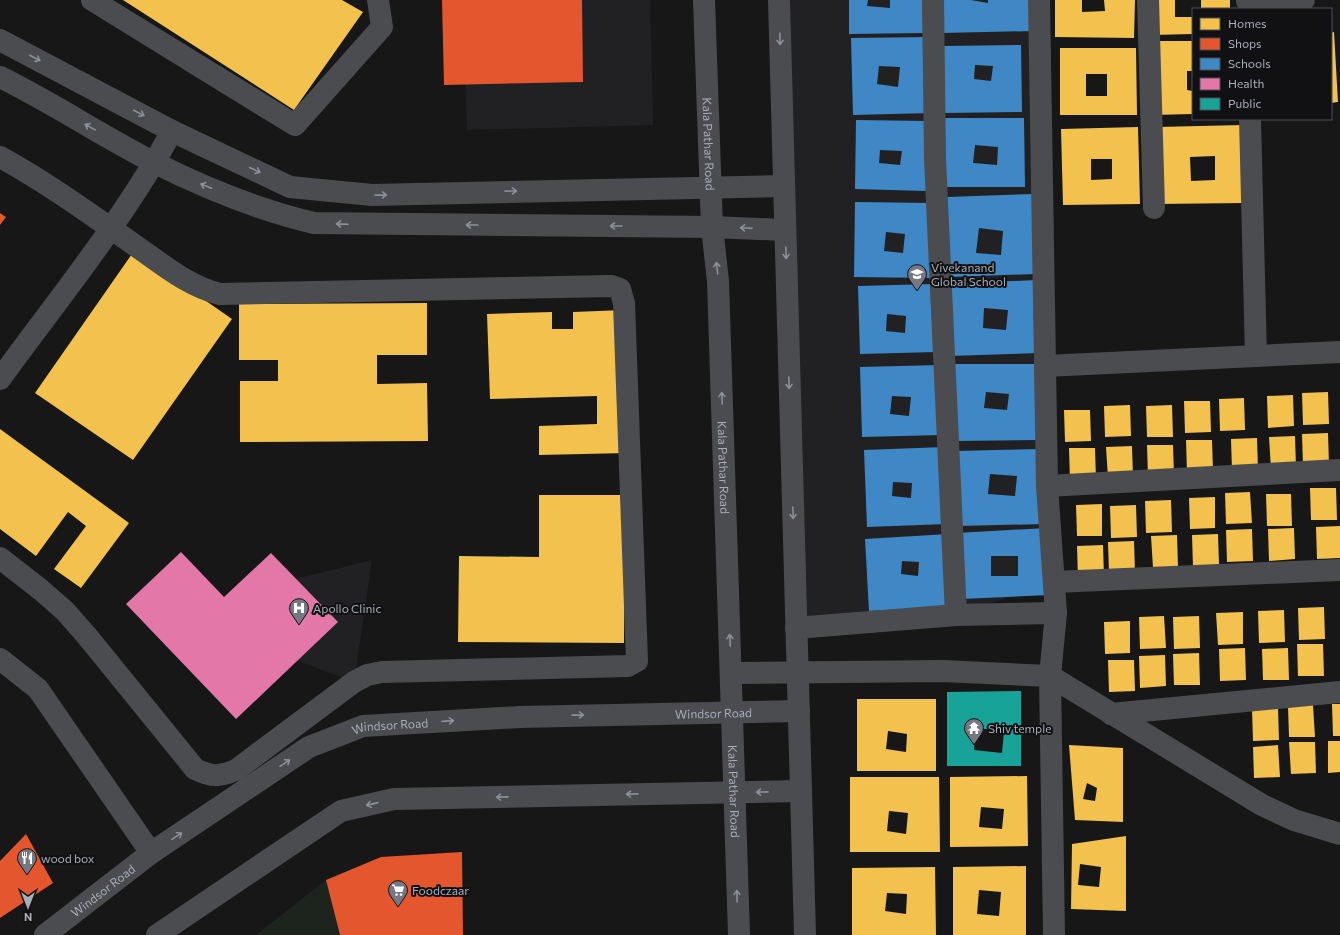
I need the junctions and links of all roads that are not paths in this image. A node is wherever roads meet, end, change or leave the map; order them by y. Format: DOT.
graph roads {
  1 [pos="92,0"];
  2 [pos="378,0"];
  3 [pos="704,0"];
  4 [pos="779,0"];
  5 [pos="933,0"];
  6 [pos="1039,0"];
  7 [pos="1148,0"];
  8 [pos="1304,0"];
  9 [pos="1247,3"];
  10 [pos="0,40"];
  11 [pos="0,77"];
  12 [pos="1250,120"];
  13 [pos="172,131"];
  14 [pos="0,157"];
  15 [pos="155,163"];
  16 [pos="710,186"];
  17 [pos="783,186"];
  18 [pos="1154,208"];
  19 [pos="712,227"];
  20 [pos="110,228"];
  21 [pos="785,230"];
  22 [pos="1340,352"];
  23 [pos="1256,356"];
  24 [pos="1045,366"];
  25 [pos="0,379"];
  26 [pos="1340,470"];
  27 [pos="1047,486"];
  28 [pos="0,558"];
  29 [pos="1340,570"];
  30 [pos="1054,582"];
  31 [pos="1056,613"];
  32 [pos="956,615"];
  33 [pos="796,628"];
  34 [pos="0,659"];
  35 [pos="797,672"];
  36 [pos="731,673"];
  37 [pos="1050,676"];
  38 [pos="1340,692"];
  39 [pos="799,710"];
  40 [pos="732,712"];
  41 [pos="1111,714"];
  42 [pos="801,791"];
  43 [pos="734,792"];
  44 [pos="1340,834"];
  45 [pos="151,853"];
  46 [pos="45,935"];
  47 [pos="157,935"];
  48 [pos="739,935"];
  49 [pos="805,935"];
  50 [pos="1054,935"];
  1 -- 2 [label="street"];
  3 -- 16 [label="street, Kala Pathar Road"];
  4 -- 17 [label="street, one-way"];
  5 -- 32 [label="street"];
  6 -- 24 [label="street"];
  7 -- 18 [label="street"];
  8 -- 9 [label="street"];
  10 -- 13 [label="street, one-way"];
  15 -- 11 [label="street, one-way"];
  12 -- 23 [label="street"];
  13 -- 15 [label="street"];
  13 -- 16 [label="street, one-way"];
  14 -- 20 [label="street"];
  19 -- 15 [label="street, one-way"];
  15 -- 20 [label="street"];
  16 -- 17 [label="street"];
  16 -- 19 [label="street, Kala Pathar Road"];
  17 -- 21 [label="street"];
  21 -- 19 [label="street, one-way"];
  36 -- 19 [label="street, Kala Pathar Road, one-way"];
  20 -- 25 [label="street"];
  20 -- 28 [label="street"];
  21 -- 33 [label="street, one-way"];
  22 -- 23 [label="street"];
  23 -- 24 [label="street"];
  24 -- 27 [label="street"];
  26 -- 27 [label="street"];
  27 -- 30 [label="street"];
  29 -- 30 [label="street"];
  30 -- 31 [label="street"];
  31 -- 32 [label="street"];
  31 -- 37 [label="street"];
  32 -- 33 [label="street"];
  33 -- 35 [label="street"];
  34 -- 45 [label="street"];
  35 -- 36 [label="street"];
  35 -- 37 [label="street"];
  35 -- 39 [label="street"];
  36 -- 40 [label="street, Kala Pathar Road"];
  37 -- 41 [label="street"];
  37 -- 50 [label="street"];
  38 -- 41 [label="street"];
  39 -- 40 [label="street, Windsor Road"];
  39 -- 42 [label="street"];
  40 -- 43 [label="street, Kala Pathar Road"];
  45 -- 40 [label="street, Windsor Road, one-way"];
  41 -- 44 [label="street"];
  42 -- 43 [label="street, one-way"];
  42 -- 49 [label="street"];
  43 -- 47 [label="street, one-way"];
  48 -- 43 [label="street, Kala Pathar Road, one-way"];
  45 -- 46 [label="street, Windsor Road"];
}
